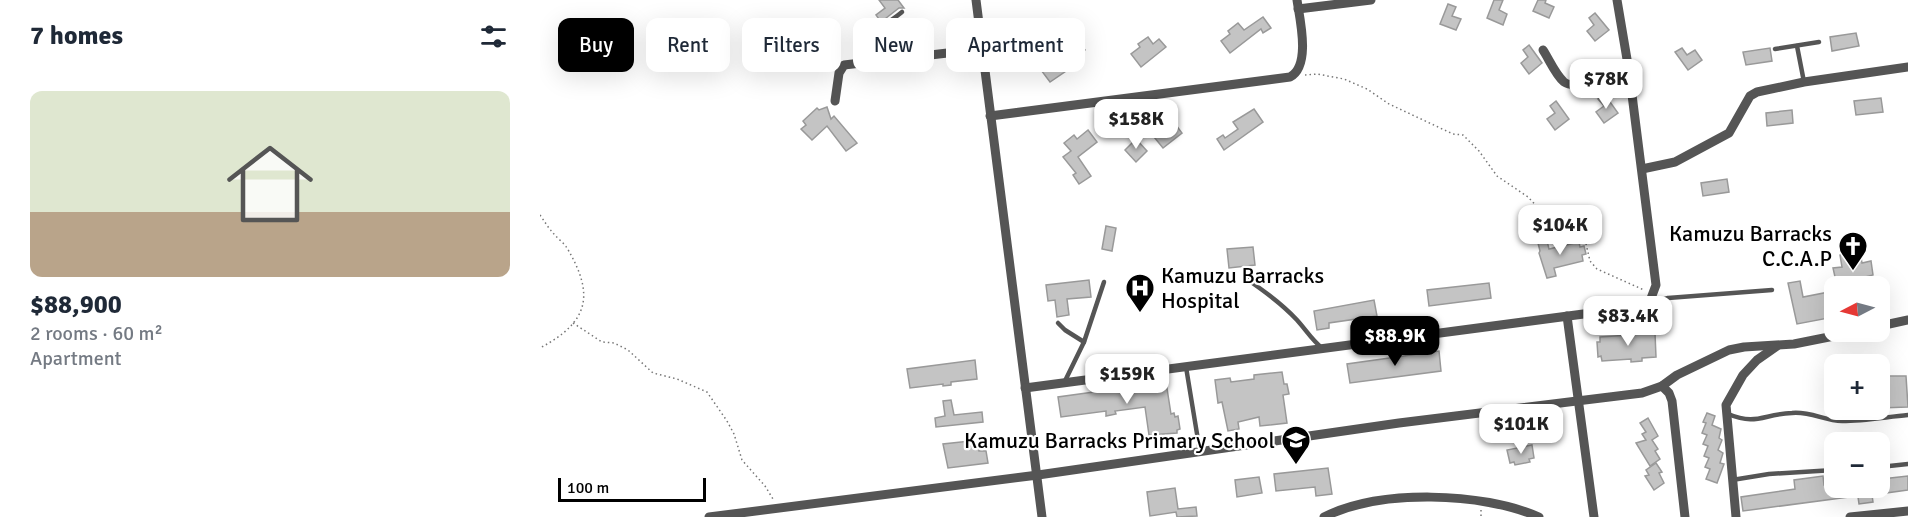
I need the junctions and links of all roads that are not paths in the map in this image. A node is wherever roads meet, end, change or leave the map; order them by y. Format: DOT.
graph roads {
  1 [pos="976,0"];
  2 [pos="1371,0"];
  3 [pos="1617,0"];
  4 [pos="1297,4"];
  5 [pos="902,12"];
  6 [pos="895,18"];
  7 [pos="978,18"];
  8 [pos="1819,42"];
  9 [pos="1797,46"];
  10 [pos="1775,49"];
  11 [pos="1543,50"];
  12 [pos="853,63"];
  13 [pos="1908,67"];
  14 [pos="1629,71"];
  15 [pos="985,72"];
  16 [pos="1804,82"];
  17 [pos="836,101"];
  18 [pos="990,116"];
  19 [pos="1642,169"];
  20 [pos="1245,278"];
  21 [pos="1104,282"];
  22 [pos="1772,290"];
  23 [pos="1644,306"];
  24 [pos="1567,316"];
  25 [pos="1908,320"];
  26 [pos="1058,323"];
  27 [pos="1890,324"];
  28 [pos="1824,337"];
  29 [pos="1084,342"];
  30 [pos="1777,346"];
  31 [pos="1324,350"];
  32 [pos="1186,367"];
  33 [pos="1064,383"];
  34 [pos="1662,386"];
  35 [pos="1026,388"];
  36 [pos="1578,400"];
  37 [pos="1725,413"];
  38 [pos="1908,415"];
  39 [pos="1200,452"];
  40 [pos="1908,464"];
  41 [pos="1890,466"];
  42 [pos="1824,471"];
  43 [pos="1038,475"];
  44 [pos="1732,480"];
  45 [pos="1908,511"];
  46 [pos="709,517"];
  47 [pos="1042,517"];
  48 [pos="1324,517"];
  49 [pos="1539,517"];
  50 [pos="1594,517"];
  51 [pos="1685,517"];
  52 [pos="1736,517"];
  53 [pos="1850,517"];
  1 -- 7 [label="street"];
  2 -- 4 [label="street"];
  3 -- 14 [label="street"];
  4 -- 18 [label="street"];
  5 -- 6 [label="lane"];
  8 -- 9 [label="lane"];
  9 -- 10 [label="lane"];
  9 -- 16 [label="lane"];
  11 -- 14 [label="street"];
  12 -- 17 [label="street"];
  13 -- 16 [label="street"];
  14 -- 19 [label="street"];
  15 -- 18 [label="street"];
  16 -- 19 [label="street"];
  18 -- 35 [label="street"];
  19 -- 23 [label="street"];
  20 -- 31 [label="lane"];
  21 -- 29 [label="lane"];
  22 -- 23 [label="lane"];
  23 -- 24 [label="street"];
  24 -- 31 [label="street"];
  24 -- 36 [label="street"];
  25 -- 27 [label="street"];
  26 -- 29 [label="lane"];
  28 -- 30 [label="street"];
  29 -- 33 [label="lane"];
  30 -- 34 [label="street"];
  30 -- 37 [label="street"];
  31 -- 32 [label="street"];
  32 -- 33 [label="street"];
  32 -- 39 [label="lane"];
  33 -- 35 [label="street"];
  34 -- 36 [label="street"];
  34 -- 51 [label="street"];
  35 -- 43 [label="street"];
  36 -- 39 [label="street"];
  36 -- 50 [label="street"];
  37 -- 38 [label="lane"];
  37 -- 44 [label="street"];
  39 -- 43 [label="street"];
  40 -- 41 [label="lane"];
  42 -- 44 [label="lane"];
  43 -- 46 [label="street"];
  43 -- 47 [label="street"];
  44 -- 52 [label="street"];
  45 -- 53 [label="street"];
  48 -- 49 [label="street"];
}
